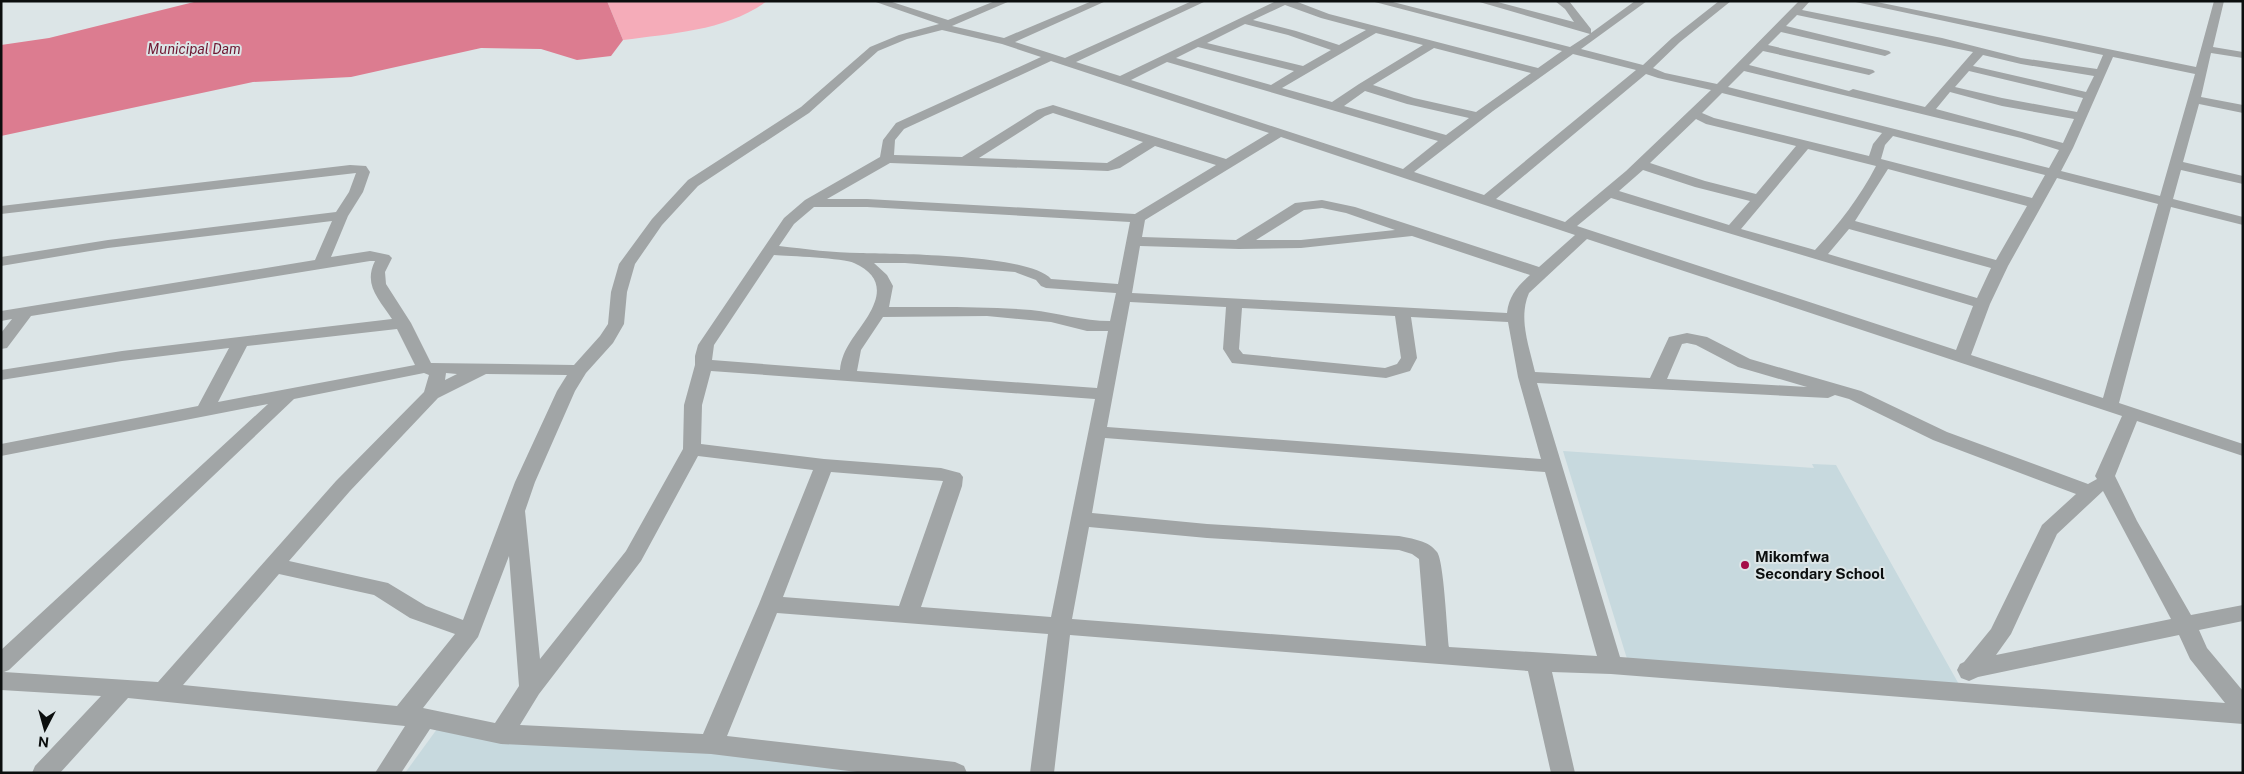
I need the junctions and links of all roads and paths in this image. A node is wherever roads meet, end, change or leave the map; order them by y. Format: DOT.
graph roads {
  1 [pos="878,1"];
  2 [pos="909,1"];
  3 [pos="1005,1"];
  4 [pos="1101,1"];
  5 [pos="1201,1"];
  6 [pos="1285,1"];
  7 [pos="1376,1"];
  8 [pos="1481,1"];
  9 [pos="1560,1"];
  10 [pos="1642,1"];
  11 [pos="1726,1"];
  12 [pos="1805,1"];
  13 [pos="1856,1"];
  14 [pos="2219,1"];
  15 [pos="1398,4"];
  16 [pos="1504,4"];
  17 [pos="894,7"];
  18 [pos="1795,12"];
  19 [pos="1244,22"];
  20 [pos="945,25"];
  21 [pos="1583,28"];
  22 [pos="1779,28"];
  23 [pos="1375,29"];
  24 [pos="1901,34"];
  25 [pos="1594,35"];
  26 [pos="1005,42"];
  27 [pos="1195,43"];
  28 [pos="1433,44"];
  29 [pos="1761,47"];
  30 [pos="1339,49"];
  31 [pos="2206,49"];
  32 [pos="1572,50"];
  33 [pos="1980,50"];
  34 [pos="2110,52"];
  35 [pos="1885,53"];
  36 [pos="2243,56"];
  37 [pos="1051,57"];
  38 [pos="1164,58"];
  39 [pos="1066,62"];
  40 [pos="1742,67"];
  41 [pos="1965,67"];
  42 [pos="1645,69"];
  43 [pos="1304,70"];
  44 [pos="1540,72"];
  45 [pos="1869,72"];
  46 [pos="2202,72"];
  47 [pos="2098,73"];
  48 [pos="1121,80"];
  49 [pos="1364,86"];
  50 [pos="1722,88"];
  51 [pos="1947,88"];
  52 [pos="1272,89"];
  53 [pos="1852,94"];
  54 [pos="2089,96"];
  55 [pos="2194,99"];
  56 [pos="1334,107"];
  57 [pos="2243,109"];
  58 [pos="1928,111"];
  59 [pos="1694,114"];
  60 [pos="1478,116"];
  61 [pos="1831,116"];
  62 [pos="2080,116"];
  63 [pos="1280,132"];
  64 [pos="1890,132"];
  65 [pos="1446,139"];
  66 [pos="1152,142"];
  67 [pos="1805,144"];
  68 [pos="2067,148"];
  69 [pos="887,159"];
  70 [pos="964,161"];
  71 [pos="1879,162"];
  72 [pos="1227,164"];
  73 [pos="1639,164"];
  74 [pos="2176,165"];
  75 [pos="2054,172"];
  76 [pos="1404,174"];
  77 [pos="2243,180"];
  78 [pos="1611,193"];
  79 [pos="1760,199"];
  80 [pos="1488,200"];
  81 [pos="2165,201"];
  82 [pos="810,203"];
  83 [pos="2034,203"];
  84 [pos="1,210"];
  85 [pos="341,216"];
  86 [pos="1138,218"];
  87 [pos="2243,221"];
  88 [pos="1848,224"];
  89 [pos="1568,226"];
  90 [pos="1732,231"];
  91 [pos="1411,232"];
  92 [pos="1586,232"];
  93 [pos="1133,241"];
  94 [pos="1239,245"];
  95 [pos="769,250"];
  96 [pos="1818,256"];
  97 [pos="858,258"];
  98 [pos="1,262"];
  99 [pos="321,263"];
  100 [pos="2000,266"];
  101 [pos="1540,273"];
  102 [pos="1123,293"];
  103 [pos="1234,302"];
  104 [pos="1982,304"];
  105 [pos="26,312"];
  106 [pos="879,312"];
  107 [pos="1402,312"];
  108 [pos="1,316"];
  109 [pos="1515,318"];
  110 [pos="403,323"];
  111 [pos="1117,326"];
  112 [pos="240,343"];
  113 [pos="1,344"];
  114 [pos="1962,356"];
  115 [pos="704,365"];
  116 [pos="496,367"];
  117 [pos="425,368"];
  118 [pos="579,370"];
  119 [pos="1,375"];
  120 [pos="848,377"];
  121 [pos="1527,377"];
  122 [pos="1657,382"];
  123 [pos="289,393"];
  124 [pos="432,394"];
  125 [pos="1104,394"];
  126 [pos="1855,394"];
  127 [pos="2110,405"];
  128 [pos="204,412"];
  129 [pos="2132,413"];
  130 [pos="1096,432"];
  131 [pos="692,449"];
  132 [pos="1,450"];
  133 [pos="2243,450"];
  134 [pos="824,465"];
  135 [pos="1553,466"];
  136 [pos="2105,476"];
  137 [pos="2091,492"];
  138 [pos="515,511"];
  139 [pos="1082,519"];
  140 [pos="274,565"];
  141 [pos="770,604"];
  142 [pos="2243,613"];
  143 [pos="907,615"];
  144 [pos="1060,626"];
  145 [pos="2186,626"];
  146 [pos="470,631"];
  147 [pos="1438,654"];
  148 [pos="1538,663"];
  149 [pos="1,664"];
  150 [pos="1611,665"];
  151 [pos="1968,670"];
  152 [pos="1,681"];
  153 [pos="531,687"];
  154 [pos="123,688"];
  155 [pos="163,692"];
  156 [pos="1972,692"];
  157 [pos="2241,715"];
  158 [pos="414,717"];
  159 [pos="501,734"];
  160 [pos="711,744"];
  161 [pos="911,770"];
  162 [pos="44,773"];
  163 [pos="387,773"];
  164 [pos="955,773"];
  165 [pos="1042,773"];
  166 [pos="1563,773"];
  1 -- 17 [label="street"];
  2 -- 17 [label="street"];
  3 -- 20 [label="street"];
  4 -- 26 [label="street"];
  5 -- 39 [label="street"];
  6 -- 19 [label="street"];
  6 -- 23 [label="street"];
  7 -- 15 [label="street"];
  8 -- 16 [label="street"];
  9 -- 21 [label="street"];
  10 -- 25 [label="street"];
  11 -- 42 [label="street"];
  12 -- 18 [label="street"];
  13 -- 34 [label="street"];
  14 -- 31 [label="street"];
  15 -- 32 [label="street"];
  16 -- 21 [label="street"];
  17 -- 20 [label="street"];
  18 -- 22 [label="street"];
  18 -- 24 [label="street"];
  19 -- 27 [label="street"];
  19 -- 30 [label="street"];
  20 -- 26 [label="street"];
  20 -- 118 [label="street"];
  21 -- 25 [label="street"];
  22 -- 29 [label="street"];
  22 -- 35 [label="street"];
  23 -- 28 [label="street"];
  23 -- 30 [label="street"];
  24 -- 33 [label="street"];
  24 -- 35 [label="street"];
  25 -- 32 [label="street"];
  26 -- 37 [label="street"];
  27 -- 38 [label="street"];
  27 -- 43 [label="street"];
  28 -- 44 [label="street"];
  28 -- 49 [label="street"];
  29 -- 40 [label="street"];
  29 -- 45 [label="street"];
  30 -- 43 [label="street"];
  31 -- 36 [label="street"];
  31 -- 46 [label="street"];
  32 -- 42 [label="street"];
  32 -- 44 [label="street"];
  33 -- 41 [label="street"];
  33 -- 47 [label="street"];
  34 -- 46 [label="street"];
  34 -- 47 [label="street"];
  35 -- 45 [label="street"];
  37 -- 39 [label="street"];
  37 -- 69 [label="street"];
  38 -- 48 [label="street"];
  38 -- 52 [label="street"];
  39 -- 48 [label="street"];
  40 -- 50 [label="street"];
  40 -- 53 [label="street"];
  41 -- 51 [label="street"];
  41 -- 54 [label="street"];
  42 -- 50 [label="street"];
  42 -- 80 [label="street"];
  43 -- 52 [label="street"];
  44 -- 60 [label="street"];
  45 -- 53 [label="street"];
  46 -- 55 [label="street"];
  47 -- 54 [label="street"];
  48 -- 63 [label="street"];
  49 -- 56 [label="street"];
  49 -- 60 [label="street"];
  50 -- 59 [label="street"];
  50 -- 61 [label="street"];
  51 -- 58 [label="street"];
  51 -- 62 [label="street"];
  52 -- 56 [label="street"];
  53 -- 58 [label="street"];
  53 -- 61 [label="street"];
  54 -- 62 [label="street"];
  55 -- 57 [label="street"];
  55 -- 74 [label="street"];
  56 -- 65 [label="street"];
  58 -- 68 [label="street"];
  59 -- 67 [label="street"];
  59 -- 73 [label="street"];
  60 -- 65 [label="street"];
  61 -- 64 [label="street"];
  62 -- 68 [label="street"];
  63 -- 72 [label="street"];
  63 -- 76 [label="street"];
  64 -- 71 [label="street"];
  64 -- 75 [label="street"];
  65 -- 76 [label="street"];
  66 -- 70 [label="street"];
  66 -- 70 [label="street"];
  66 -- 72 [label="street"];
  67 -- 71 [label="street"];
  67 -- 79 [label="street"];
  68 -- 75 [label="street"];
  69 -- 70 [label="street"];
  69 -- 82 [label="street"];
  71 -- 83 [label="street"];
  71 -- 88 [label="street"];
  72 -- 86 [label="street"];
  73 -- 78 [label="street"];
  73 -- 79 [label="street"];
  74 -- 77 [label="street"];
  74 -- 81 [label="street"];
  75 -- 81 [label="street"];
  75 -- 83 [label="street"];
  76 -- 80 [label="street"];
  78 -- 89 [label="street"];
  78 -- 90 [label="street"];
  79 -- 90 [label="street"];
  80 -- 89 [label="street"];
  81 -- 87 [label="street"];
  81 -- 127 [label="street"];
  82 -- 86 [label="street"];
  82 -- 95 [label="street"];
  83 -- 100 [label="street"];
  84 -- 85 [label="street"];
  85 -- 98 [label="street"];
  85 -- 99 [label="street"];
  86 -- 93 [label="street"];
  88 -- 96 [label="street"];
  88 -- 100 [label="street"];
  89 -- 92 [label="street"];
  90 -- 96 [label="street"];
  91 -- 94 [label="street"];
  91 -- 94 [label="street"];
  91 -- 101 [label="street"];
  92 -- 101 [label="street"];
  92 -- 114 [label="street"];
  93 -- 94 [label="street"];
  93 -- 102 [label="street"];
  95 -- 97 [label="street"];
  95 -- 115 [label="street"];
  96 -- 104 [label="street"];
  97 -- 102 [label="street"];
  97 -- 106 [label="street"];
  99 -- 105 [label="street"];
  99 -- 110 [label="street"];
  100 -- 104 [label="street"];
  101 -- 109 [label="street"];
  102 -- 103 [label="street"];
  102 -- 111 [label="street"];
  103 -- 107 [label="street"];
  103 -- 107 [label="street"];
  104 -- 114 [label="street"];
  105 -- 108 [label="street"];
  105 -- 113 [label="street"];
  106 -- 111 [label="street"];
  106 -- 120 [label="street"];
  107 -- 109 [label="street"];
  109 -- 121 [label="street"];
  110 -- 112 [label="street"];
  110 -- 117 [label="street"];
  111 -- 125 [label="street"];
  112 -- 119 [label="street"];
  112 -- 128 [label="street"];
  114 -- 127 [label="street"];
  115 -- 120 [label="street"];
  115 -- 131 [label="street"];
  116 -- 117 [label="street"];
  116 -- 118 [label="street"];
  116 -- 124 [label="street"];
  117 -- 123 [label="street"];
  117 -- 124 [label="street"];
  118 -- 138 [label="street"];
  120 -- 125 [label="street"];
  121 -- 122 [label="street"];
  121 -- 135 [label="street"];
  122 -- 126 [label="street"];
  122 -- 126 [label="street"];
  123 -- 128 [label="street"];
  123 -- 149 [label="street"];
  124 -- 140 [label="street"];
  125 -- 130 [label="street"];
  126 -- 137 [label="street"];
  127 -- 129 [label="street"];
  128 -- 132 [label="street"];
  129 -- 133 [label="street"];
  129 -- 136 [label="street"];
  130 -- 135 [label="street"];
  130 -- 139 [label="street"];
  131 -- 134 [label="street"];
  131 -- 153 [label="street"];
  134 -- 141 [label="street"];
  134 -- 143 [label="street"];
  135 -- 150 [label="street"];
  136 -- 137 [label="street"];
  136 -- 145 [label="street"];
  137 -- 151 [label="street"];
  138 -- 146 [label="street"];
  138 -- 153 [label="street"];
  139 -- 144 [label="street"];
  139 -- 147 [label="street"];
  140 -- 146 [label="street"];
  140 -- 155 [label="street"];
  141 -- 143 [label="street"];
  141 -- 160 [label="street"];
  142 -- 145 [label="street"];
  143 -- 144 [label="street"];
  144 -- 147 [label="street"];
  144 -- 165 [label="street"];
  145 -- 151 [label="street"];
  145 -- 157 [label="street"];
  146 -- 158 [label="street"];
  147 -- 148 [label="street"];
  148 -- 150 [label="street"];
  148 -- 166 [label="street"];
  150 -- 156 [label="street"];
  151 -- 156 [label="street"];
  152 -- 154 [label="street"];
  153 -- 159 [label="street"];
  154 -- 155 [label="street"];
  154 -- 162 [label="street"];
  155 -- 158 [label="street"];
  156 -- 157 [label="street"];
  158 -- 159 [label="street"];
  158 -- 163 [label="street"];
  159 -- 160 [label="street"];
  160 -- 161 [label="street"];
  161 -- 164 [label="street"];
}
